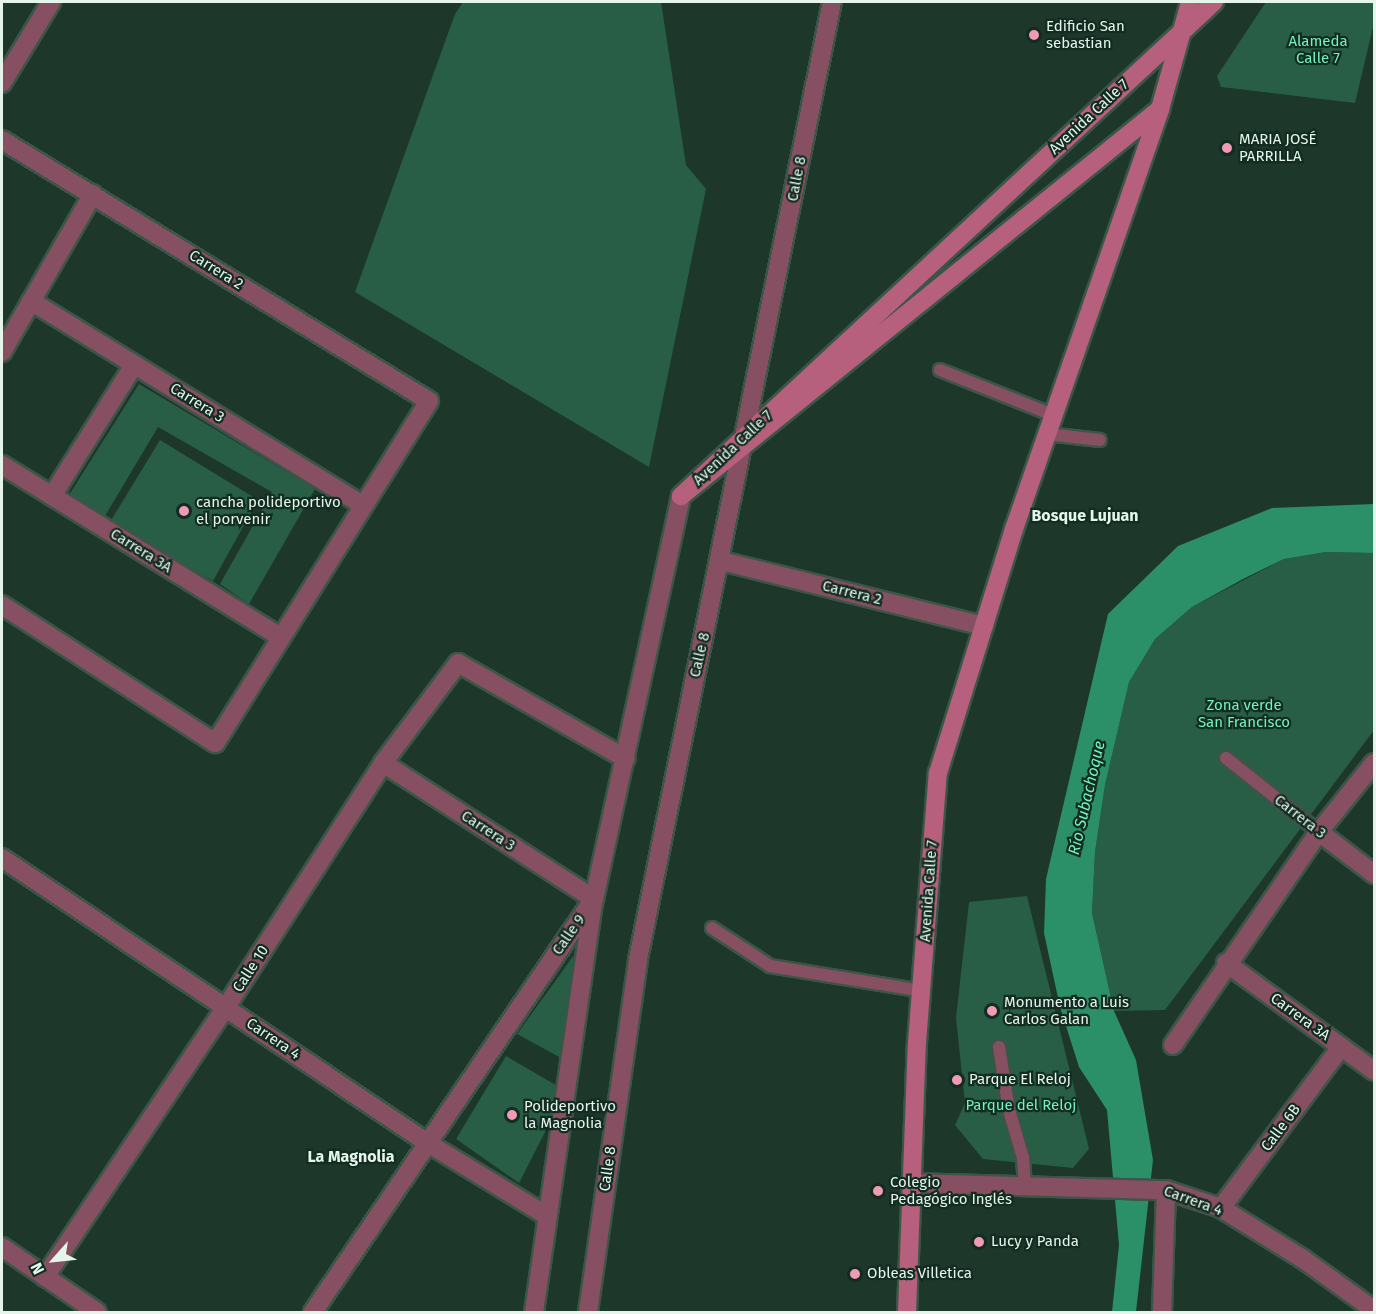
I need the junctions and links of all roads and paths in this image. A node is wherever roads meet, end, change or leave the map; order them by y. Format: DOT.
graph roads {
  1 [pos="51,2"];
  2 [pos="832,2"];
  3 [pos="1190,2"];
  4 [pos="1214,2"];
  5 [pos="2,83"];
  6 [pos="1160,109"];
  7 [pos="2,140"];
  8 [pos="93,194"];
  9 [pos="32,301"];
  10 [pos="2,352"];
  11 [pos="134,365"];
  12 [pos="940,370"];
  13 [pos="1053,415"];
  14 [pos="1047,434"];
  15 [pos="1100,440"];
  16 [pos="2,465"];
  17 [pos="52,496"];
  18 [pos="681,496"];
  19 [pos="363,506"];
  20 [pos="720,561"];
  21 [pos="2,604"];
  22 [pos="984,626"];
  23 [pos="281,637"];
  24 [pos="1226,758"];
  25 [pos="626,759"];
  26 [pos="383,763"];
  27 [pos="1374,763"];
  28 [pos="1319,832"];
  29 [pos="3,864"];
  30 [pos="1374,874"];
  31 [pos="594,899"];
  32 [pos="712,928"];
  33 [pos="1226,963"];
  34 [pos="922,991"];
  35 [pos="226,1007"];
  36 [pos="1173,1045"];
  37 [pos="999,1047"];
  38 [pos="1341,1047"];
  39 [pos="1374,1071"];
  40 [pos="426,1142"];
  41 [pos="910,1183"];
  42 [pos="1025,1185"];
  43 [pos="1161,1189"];
  44 [pos="1221,1208"];
  45 [pos="548,1216"];
  46 [pos="2,1247"];
  47 [pos="45,1277"];
  48 [pos="1374,1310"];
  49 [pos="97,1312"];
  50 [pos="313,1312"];
  51 [pos="534,1312"];
  52 [pos="588,1312"];
  53 [pos="907,1312"];
  54 [pos="1162,1312"];
  1 -- 5 [label="street"];
  2 -- 20 [label="street, Calle 8"];
  3 -- 6 [label="main road, Avenida Calle 7"];
  4 -- 18 [label="main road, Avenida Calle 7"];
  6 -- 13 [label="main road, Avenida Calle 7"];
  6 -- 18 [label="main road, Avenida Calle 7"];
  7 -- 8 [label="street, Carrera 2"];
  8 -- 9 [label="street"];
  8 -- 19 [label="street, Carrera 2"];
  9 -- 10 [label="street"];
  9 -- 11 [label="street, Carrera 3"];
  11 -- 17 [label="street"];
  11 -- 19 [label="street, Carrera 3"];
  12 -- 13 [label="lane"];
  13 -- 14 [label="main road, Avenida Calle 7"];
  14 -- 15 [label="lane"];
  14 -- 22 [label="main road, Avenida Calle 7"];
  16 -- 17 [label="street, Carrera 3A"];
  17 -- 23 [label="street, Carrera 3A"];
  18 -- 25 [label="street, Calle 9"];
  19 -- 23 [label="street"];
  20 -- 22 [label="street, Carrera 2"];
  20 -- 52 [label="street, Calle 8"];
  21 -- 23 [label="street"];
  22 -- 34 [label="main road, Avenida Calle 7"];
  24 -- 28 [label="lane, Carrera 3"];
  25 -- 26 [label="street, Calle 10"];
  25 -- 31 [label="street, Calle 9"];
  26 -- 31 [label="street, Carrera 3"];
  26 -- 35 [label="street, Calle 10"];
  27 -- 28 [label="street"];
  28 -- 30 [label="street, Carrera 3"];
  28 -- 33 [label="street"];
  29 -- 35 [label="street, Carrera 4"];
  31 -- 40 [label="street, Calle 9"];
  31 -- 45 [label="street"];
  32 -- 34 [label="lane"];
  33 -- 36 [label="street"];
  33 -- 38 [label="street, Carrera 3A"];
  34 -- 41 [label="main road, Avenida Calle 7"];
  35 -- 40 [label="street, Carrera 4"];
  35 -- 47 [label="street, Calle 10"];
  37 -- 42 [label="lane"];
  38 -- 39 [label="street, Carrera 3A"];
  38 -- 44 [label="street, Calle 6B"];
  40 -- 45 [label="street, Carrera 4"];
  40 -- 50 [label="street, Calle 9"];
  41 -- 42 [label="street, Carrera 4"];
  41 -- 53 [label="main road, Avenida Calle 7"];
  42 -- 43 [label="street, Carrera 4"];
  43 -- 44 [label="street, Carrera 4"];
  43 -- 54 [label="street"];
  44 -- 48 [label="street, Carrera 4"];
  45 -- 51 [label="street"];
  46 -- 47 [label="street"];
  47 -- 49 [label="street"];
}
